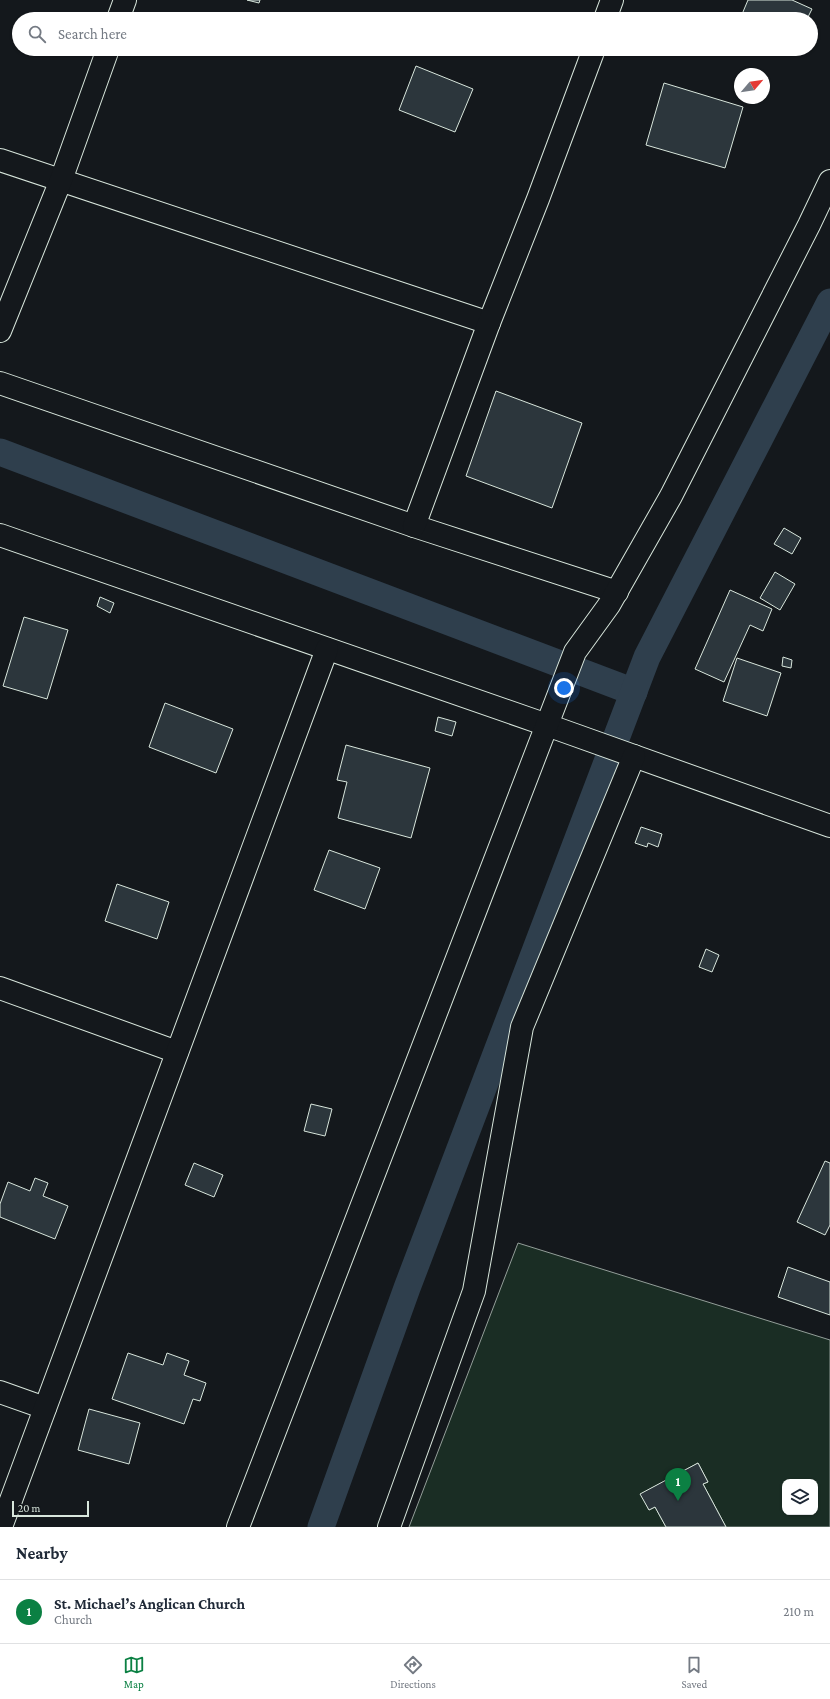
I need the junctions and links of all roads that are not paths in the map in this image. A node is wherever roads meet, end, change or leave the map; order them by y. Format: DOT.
graph roads {
  1 [pos="125,0"];
  2 [pos="612,0"];
  3 [pos="121,12"];
  4 [pos="608,12"];
  5 [pos="105,56"];
  6 [pos="591,56"];
  7 [pos="0,160"];
  8 [pos="60,180"];
  9 [pos="830,181"];
  10 [pos="489,323"];
  11 [pos="0,331"];
  12 [pos="0,382"];
  13 [pos="414,526"];
  14 [pos="0,535"];
  15 [pos="617,592"];
  16 [pos="327,649"];
  17 [pos="547,725"];
  18 [pos="634,756"];
  19 [pos="830,826"];
  20 [pos="0,988"];
  21 [pos="178,1052"];
  22 [pos="0,1392"];
  23 [pos="45,1408"];
  24 [pos="1,1527"];
  25 [pos="238,1527"];
  26 [pos="389,1527"];
  1 -- 3 [label="street"];
  2 -- 4 [label="street"];
  5 -- 8 [label="street"];
  6 -- 10 [label="street"];
  7 -- 8 [label="street"];
  8 -- 10 [label="street"];
  8 -- 11 [label="street"];
  9 -- 15 [label="street"];
  10 -- 13 [label="street"];
  12 -- 13 [label="street"];
  13 -- 15 [label="street"];
  14 -- 16 [label="street"];
  15 -- 17 [label="street"];
  16 -- 17 [label="street"];
  16 -- 21 [label="street"];
  17 -- 18 [label="street"];
  17 -- 25 [label="street"];
  18 -- 19 [label="street"];
  18 -- 26 [label="street"];
  20 -- 21 [label="street"];
  21 -- 23 [label="street"];
  22 -- 23 [label="street"];
  23 -- 24 [label="street"];
}
